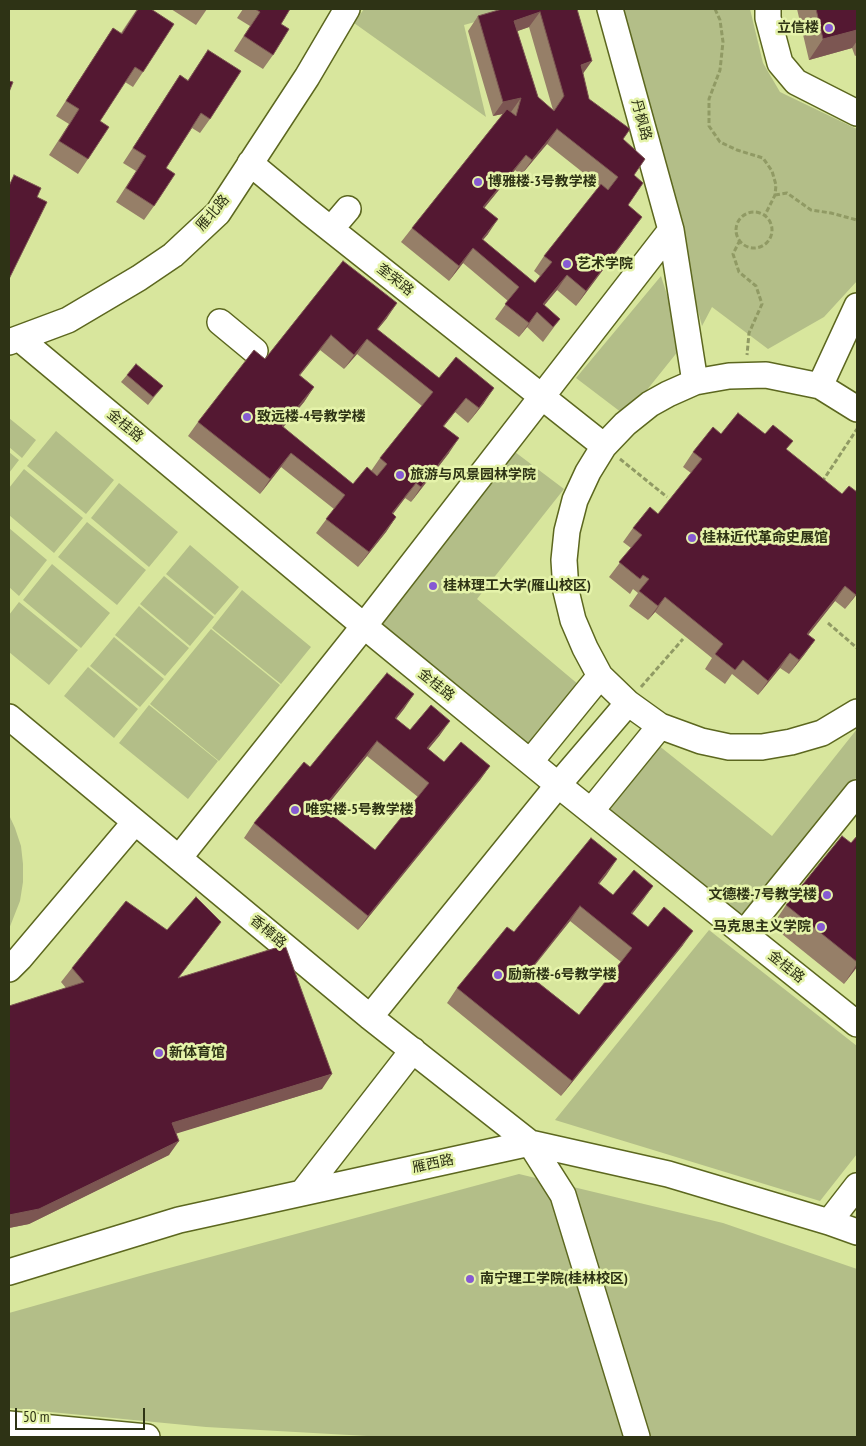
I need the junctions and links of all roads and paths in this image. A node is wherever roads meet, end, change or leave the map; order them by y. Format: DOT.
graph roads {
  1 [pos="347,9"];
  2 [pos="610,9"];
  3 [pos="715,9"];
  4 [pos="768,9"];
  5 [pos="857,113"];
  6 [pos="250,163"];
  7 [pos="775,195"];
  8 [pos="348,209"];
  9 [pos="765,216"];
  10 [pos="857,220"];
  11 [pos="331,229"];
  12 [pos="671,230"];
  13 [pos="740,240"];
  14 [pos="857,306"];
  15 [pos="220,322"];
  16 [pos="14,340"];
  17 [pos="255,351"];
  18 [pos="746,375"];
  19 [pos="695,382"];
  20 [pos="820,386"];
  21 [pos="542,395"];
  22 [pos="857,409"];
  23 [pos="857,429"];
  24 [pos="604,446"];
  25 [pos="820,485"];
  26 [pos="667,497"];
  27 [pos="828,623"];
  28 [pos="364,626"];
  29 [pos="683,639"];
  30 [pos="857,648"];
  31 [pos="600,676"];
  32 [pos="628,703"];
  33 [pos="857,712"];
  34 [pos="9,717"];
  35 [pos="660,726"];
  36 [pos="530,762"];
  37 [pos="558,785"];
  38 [pos="857,793"];
  39 [pos="591,811"];
  40 [pos="134,822"];
  41 [pos="179,858"];
  42 [pos="744,933"];
  43 [pos="9,968"];
  44 [pos="370,1017"];
  45 [pos="857,1024"];
  46 [pos="413,1050"];
  47 [pos="530,1143"];
  48 [pos="857,1186"];
  49 [pos="302,1193"];
  50 [pos="829,1222"];
  51 [pos="857,1232"];
  52 [pos="9,1272"];
  53 [pos="9,1424"];
  54 [pos="147,1437"];
  55 [pos="637,1437"];
  1 -- 6 [label="street, 雁北路"];
  2 -- 12 [label="street, 丹枫路"];
  3 -- 7 [label="path"];
  4 -- 5 [label="street"];
  6 -- 11 [label="street, 奎荣路"];
  6 -- 16 [label="street, 雁北路"];
  7 -- 9 [label="path"];
  7 -- 10 [label="path"];
  8 -- 11 [label="street"];
  9 -- 13 [label="path"];
  9 -- 13 [label="path"];
  11 -- 21 [label="street, 奎荣路"];
  12 -- 19 [label="street, 丹枫路"];
  12 -- 21 [label="street"];
  13 -- 18 [label="path"];
  14 -- 20 [label="street"];
  15 -- 17 [label="street"];
  16 -- 28 [label="street, 金桂路"];
  18 -- 19 [label="street"];
  18 -- 20 [label="street"];
  19 -- 24 [label="street"];
  20 -- 22 [label="street"];
  21 -- 24 [label="street, 奎荣路"];
  21 -- 28 [label="street"];
  23 -- 25 [label="path"];
  24 -- 26 [label="path"];
  24 -- 31 [label="street"];
  27 -- 30 [label="path"];
  28 -- 36 [label="street, 金桂路"];
  28 -- 41 [label="street"];
  29 -- 32 [label="path"];
  31 -- 32 [label="street"];
  31 -- 36 [label="street"];
  32 -- 35 [label="street"];
  32 -- 37 [label="street"];
  33 -- 35 [label="street"];
  34 -- 40 [label="street, 香樟路"];
  35 -- 39 [label="street"];
  36 -- 37 [label="street, 金桂路"];
  37 -- 39 [label="street, 金桂路"];
  37 -- 44 [label="street"];
  38 -- 42 [label="street"];
  39 -- 42 [label="street, 金桂路"];
  40 -- 41 [label="street, 香樟路"];
  40 -- 43 [label="street"];
  41 -- 44 [label="street, 香樟路"];
  42 -- 45 [label="street, 金桂路"];
  44 -- 46 [label="street, 香樟路"];
  46 -- 47 [label="street, 香樟路"];
  46 -- 49 [label="street"];
  47 -- 49 [label="street, 雁西路"];
  47 -- 50 [label="street, 雁西路"];
  47 -- 55 [label="street"];
  48 -- 50 [label="street"];
  49 -- 52 [label="street, 雁西路"];
  50 -- 51 [label="street, 雁西路"];
  53 -- 54 [label="street"];
}
